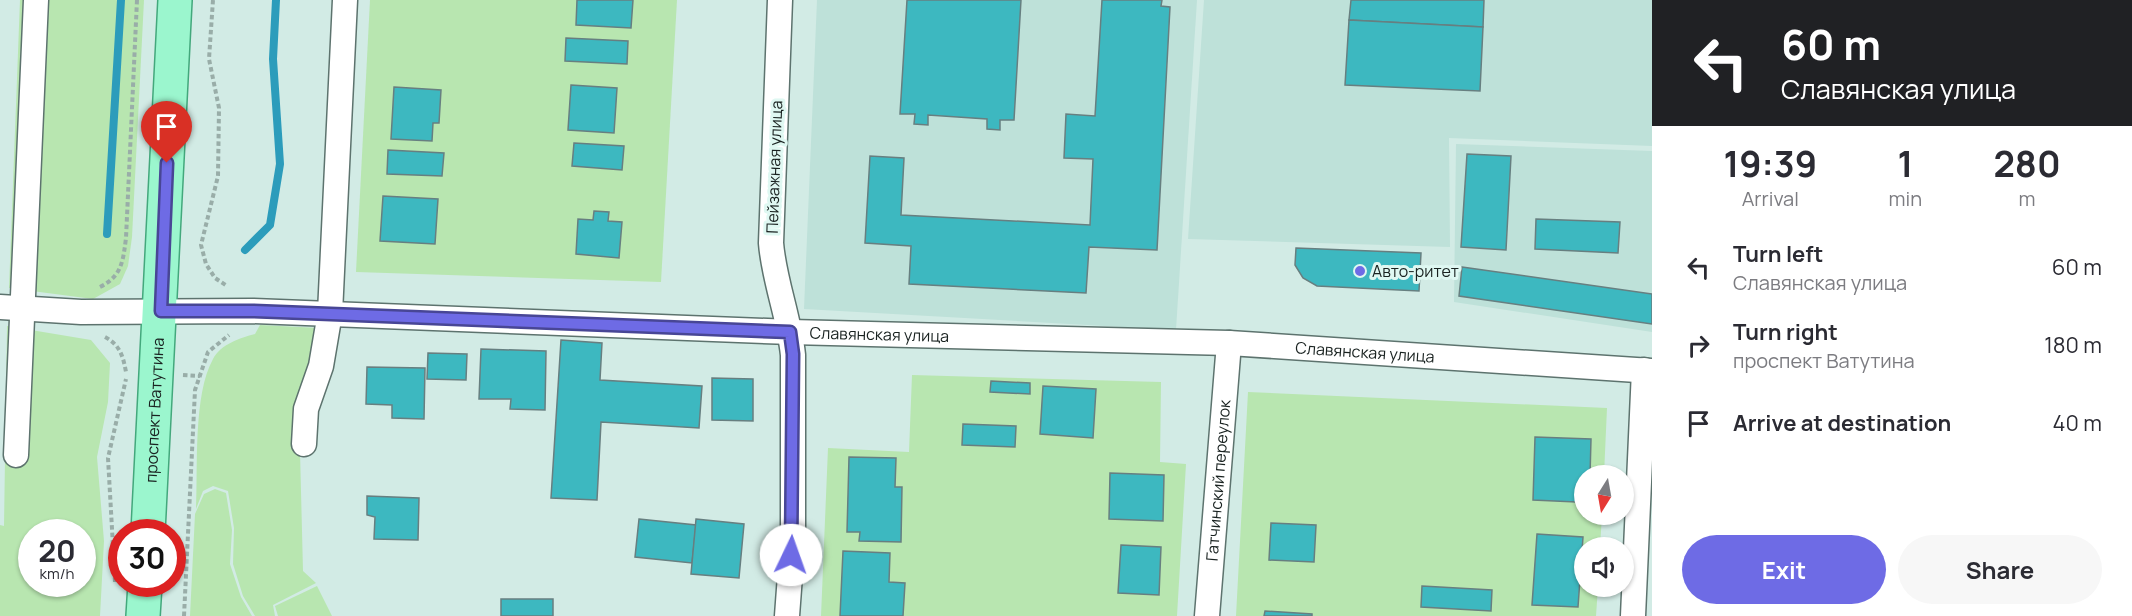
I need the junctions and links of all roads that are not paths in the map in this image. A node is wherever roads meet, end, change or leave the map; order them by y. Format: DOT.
graph roads {
  1 [pos="36,0"];
  2 [pos="175,0"];
  3 [pos="345,0"];
  4 [pos="780,0"];
  5 [pos="0,307"];
  6 [pos="24,308"];
  7 [pos="161,311"];
  8 [pos="330,314"];
  9 [pos="790,332"];
  10 [pos="1229,343"];
  11 [pos="1648,370"];
  12 [pos="304,444"];
  13 [pos="16,456"];
  14 [pos="149,519"];
  15 [pos="135,597"];
  16 [pos="143,616"];
  17 [pos="788,616"];
  18 [pos="1207,616"];
  19 [pos="1634,616"];
  1 -- 6 [label="street"];
  2 -- 7 [label="main road, проспект Ватутина"];
  3 -- 8 [label="street"];
  4 -- 9 [label="street, Пейзажная улица"];
  5 -- 6 [label="street, Славянская улица"];
  6 -- 7 [label="street, Славянская улица"];
  6 -- 13 [label="street"];
  7 -- 8 [label="street, Славянская улица"];
  7 -- 14 [label="main road, проспект Ватутина"];
  8 -- 9 [label="street, Славянская улица"];
  8 -- 12 [label="street"];
  9 -- 10 [label="street, Славянская улица"];
  9 -- 17 [label="street, Пейзажная улица"];
  10 -- 11 [label="street, Славянская улица"];
  10 -- 18 [label="street, Гатчинский переулок"];
  11 -- 19 [label="street"];
  15 -- 16 [label="main road"];
}
